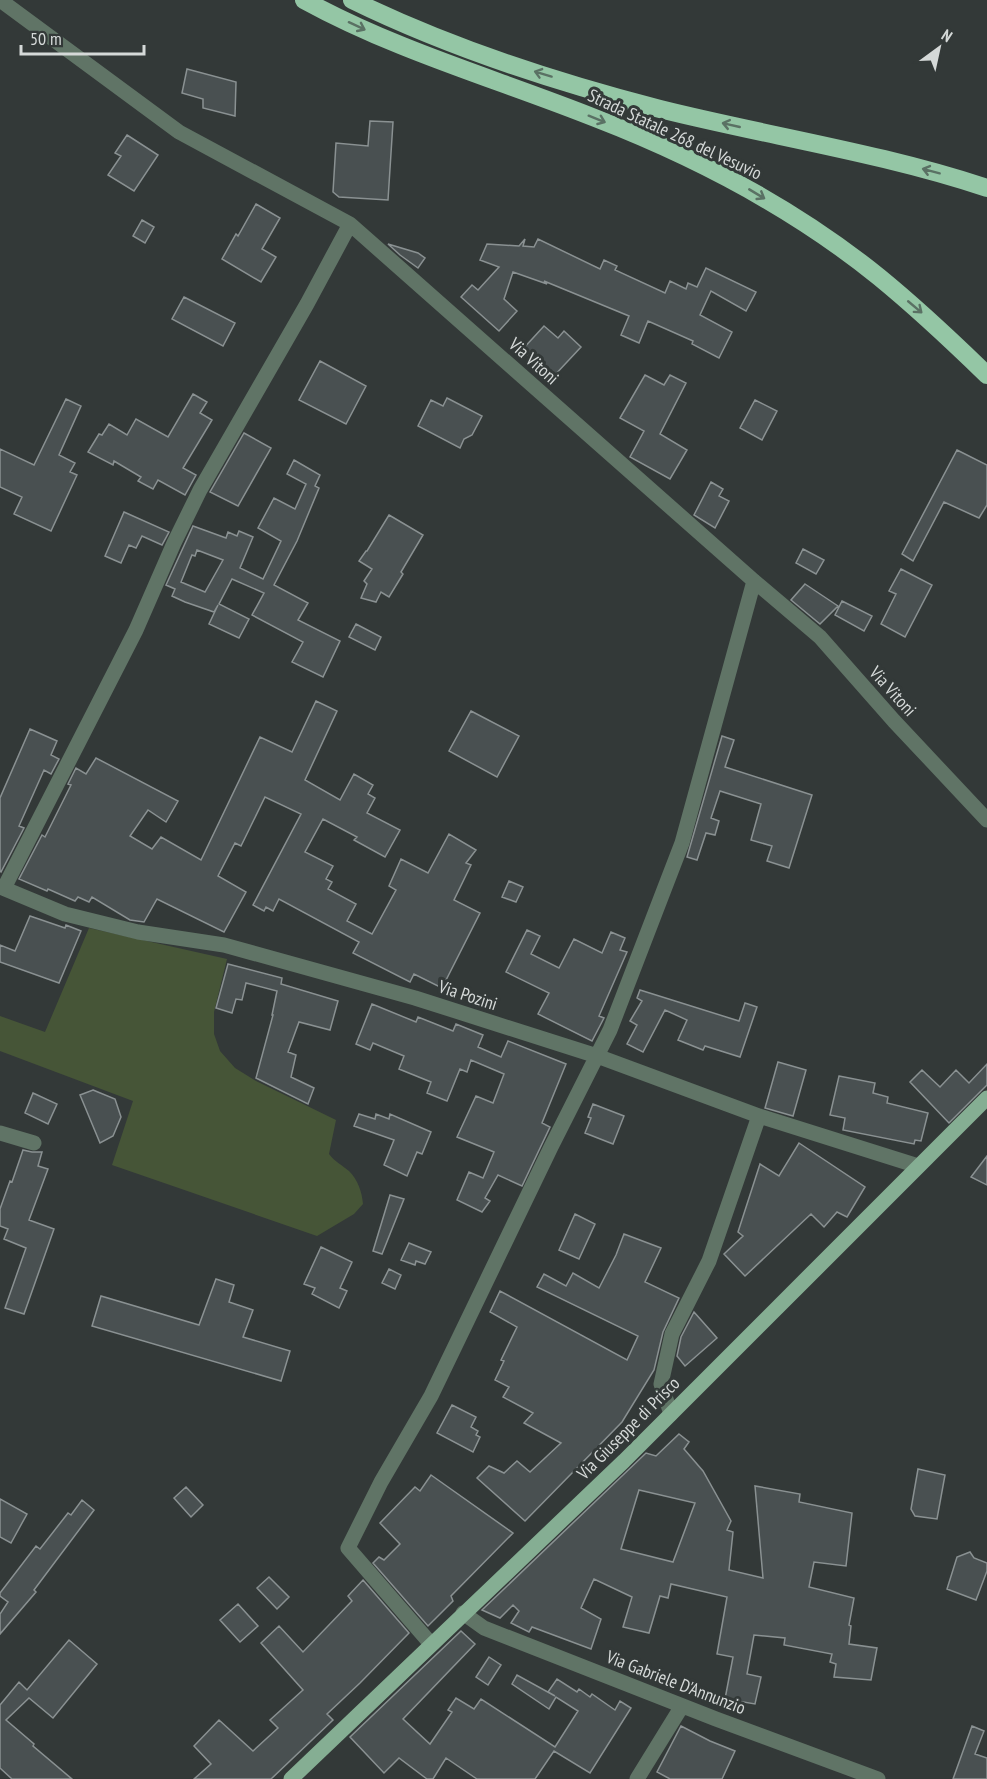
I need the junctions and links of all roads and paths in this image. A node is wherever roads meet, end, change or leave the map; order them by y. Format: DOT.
graph roads {
  1 [pos="0,0"];
  2 [pos="304,0"];
  3 [pos="352,0"];
  4 [pos="987,188"];
  5 [pos="350,224"];
  6 [pos="987,375"];
  7 [pos="754,581"];
  8 [pos="987,820"];
  9 [pos="2,887"];
  10 [pos="597,1056"];
  11 [pos="987,1098"];
  12 [pos="759,1116"];
  13 [pos="0,1133"];
  14 [pos="34,1143"];
  15 [pos="918,1166"];
  16 [pos="671,1414"];
  17 [pos="464,1613"];
  18 [pos="431,1644"];
  19 [pos="682,1706"];
  20 [pos="291,1779"];
  21 [pos="637,1779"];
  22 [pos="878,1779"];
  1 -- 5 [label="street, Via Vitoni"];
  2 -- 6 [label="highway, Strada Statale 268 del Vesuvio, one-way"];
  4 -- 3 [label="highway, Strada Statale 268 del Vesuvio, one-way"];
  5 -- 7 [label="street, Via Vitoni"];
  5 -- 9 [label="street"];
  7 -- 8 [label="street, Via Vitoni"];
  7 -- 10 [label="street"];
  9 -- 10 [label="street, Via Pozini"];
  10 -- 12 [label="street, Via Pozini"];
  10 -- 18 [label="street"];
  11 -- 15 [label="main road, Via Giuseppe di Prisco"];
  12 -- 15 [label="street, Via Pozini"];
  12 -- 16 [label="street"];
  13 -- 14 [label="street"];
  15 -- 16 [label="main road, Via Giuseppe di Prisco"];
  16 -- 17 [label="main road, Via Giuseppe di Prisco"];
  17 -- 18 [label="main road, Via Giuseppe di Prisco"];
  17 -- 19 [label="street, Via Gabriele D'Annunzio"];
  18 -- 20 [label="main road, Via Giuseppe di Prisco"];
  19 -- 21 [label="street"];
  19 -- 22 [label="street, Via Gabriele D'Annunzio"];
}
